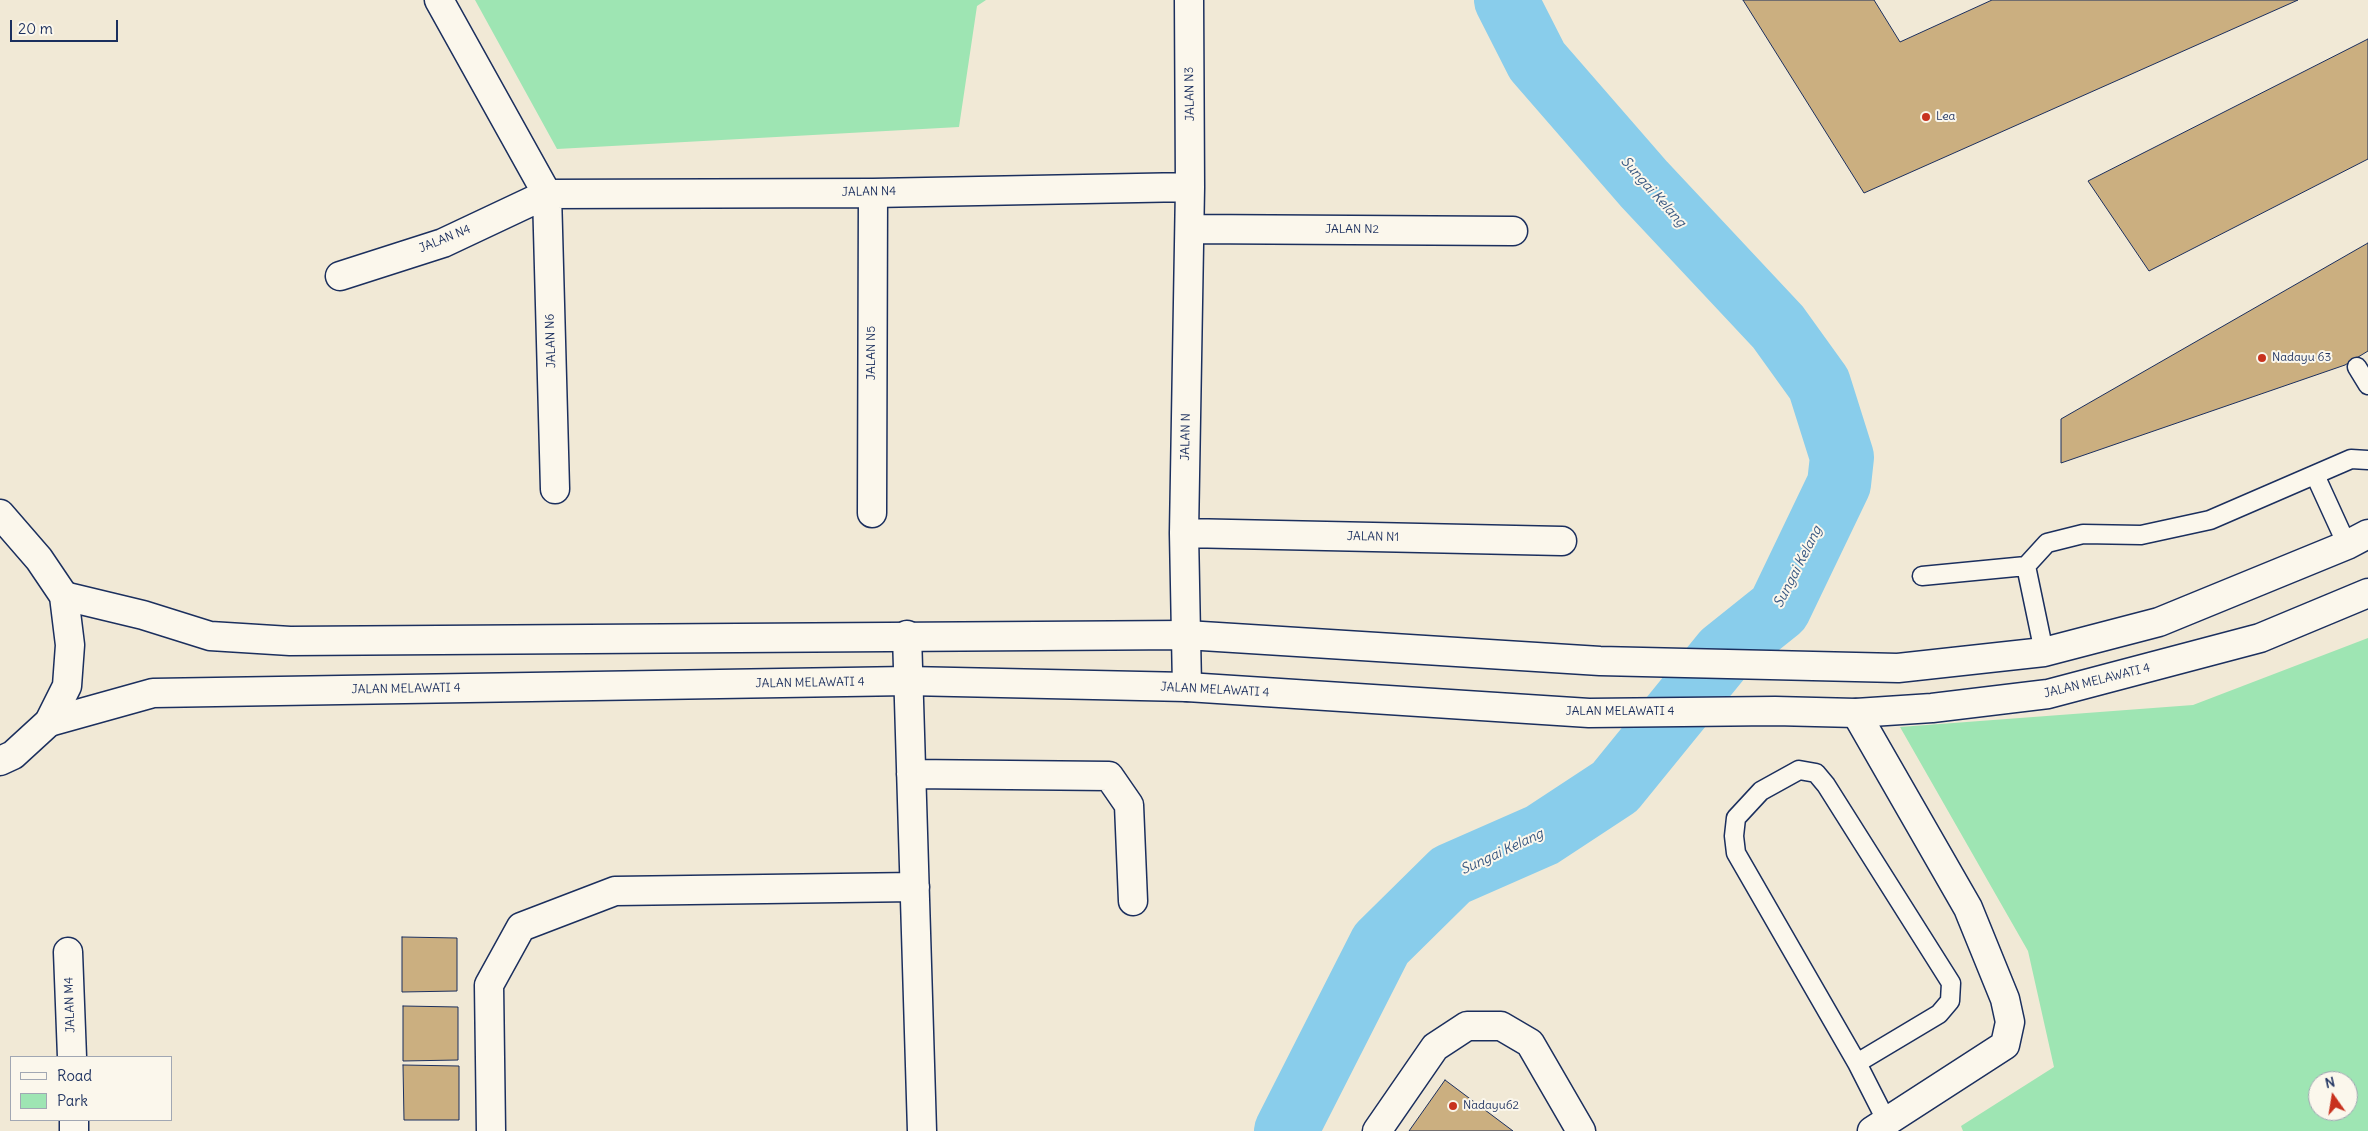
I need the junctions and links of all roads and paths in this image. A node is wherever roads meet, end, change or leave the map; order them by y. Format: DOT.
graph roads {
  1 [pos="439,0"];
  2 [pos="1188,0"];
  3 [pos="1190,187"];
  4 [pos="873,193"];
  5 [pos="547,194"];
  6 [pos="1190,229"];
  7 [pos="1513,231"];
  8 [pos="340,276"];
  9 [pos="2356,367"];
  10 [pos="2368,385"];
  11 [pos="2368,460"];
  12 [pos="2315,475"];
  13 [pos="555,489"];
  14 [pos="872,513"];
  15 [pos="0,514"];
  16 [pos="1184,533"];
  17 [pos="2358,539"];
  18 [pos="1562,540"];
  19 [pos="2026,566"];
  20 [pos="1922,576"];
  21 [pos="2368,593"];
  22 [pos="64,596"];
  23 [pos="907,635"];
  24 [pos="1186,635"];
  25 [pos="2044,652"];
  26 [pos="908,681"];
  27 [pos="1187,687"];
  28 [pos="1856,713"];
  29 [pos="49,722"];
  30 [pos="0,761"];
  31 [pos="911,774"];
  32 [pos="915,887"];
  33 [pos="1133,902"];
  34 [pos="68,952"];
  35 [pos="72,1056"];
  36 [pos="1857,1062"];
  37 [pos="1880,1126"];
  38 [pos="490,1131"];
  39 [pos="922,1131"];
  40 [pos="1377,1131"];
  41 [pos="1582,1131"];
  1 -- 5 [label="street"];
  2 -- 3 [label="street, JALAN N3"];
  3 -- 4 [label="street, JALAN N4"];
  3 -- 6 [label="street, JALAN N"];
  4 -- 5 [label="street, JALAN N4"];
  4 -- 14 [label="street, JALAN N5"];
  5 -- 8 [label="street, JALAN N4"];
  5 -- 13 [label="street, JALAN N6"];
  6 -- 7 [label="street, JALAN N2"];
  6 -- 16 [label="street, JALAN N"];
  9 -- 10 [label="lane"];
  11 -- 12 [label="lane"];
  12 -- 17 [label="lane"];
  12 -- 19 [label="lane"];
  15 -- 22 [label="street"];
  16 -- 18 [label="street, JALAN N1"];
  16 -- 24 [label="street, JALAN N"];
  17 -- 25 [label="street"];
  19 -- 20 [label="lane"];
  19 -- 25 [label="lane"];
  21 -- 28 [label="street, JALAN MELAWATI 4"];
  22 -- 23 [label="street"];
  22 -- 29 [label="street"];
  23 -- 24 [label="street"];
  23 -- 26 [label="street"];
  24 -- 25 [label="street"];
  24 -- 27 [label="street, JALAN N"];
  26 -- 27 [label="street, JALAN MELAWATI 4"];
  26 -- 29 [label="street, JALAN MELAWATI 4"];
  26 -- 31 [label="street"];
  27 -- 28 [label="street, JALAN MELAWATI 4"];
  28 -- 37 [label="street"];
  29 -- 30 [label="street"];
  31 -- 32 [label="street"];
  31 -- 33 [label="street"];
  32 -- 38 [label="street"];
  32 -- 39 [label="street"];
  34 -- 35 [label="street, JALAN M4"];
  36 -- 36 [label="lane"];
  36 -- 37 [label="lane"];
  40 -- 41 [label="street"];
}
